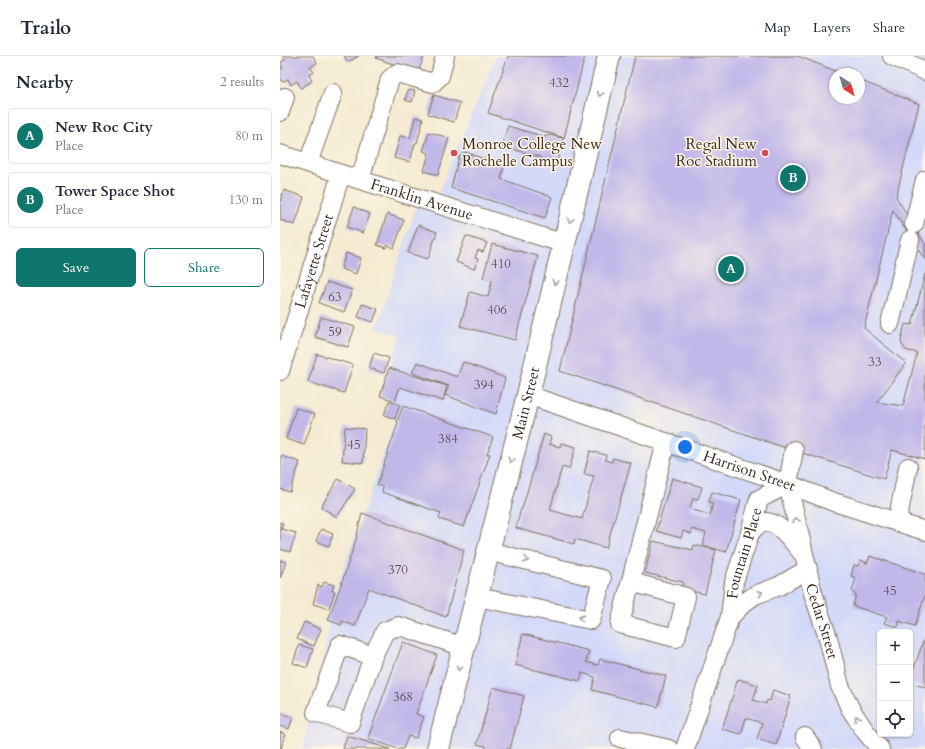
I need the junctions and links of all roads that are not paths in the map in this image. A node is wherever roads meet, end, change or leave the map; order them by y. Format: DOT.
graph roads {
  1 [pos="445,56"];
  2 [pos="609,56"];
  3 [pos="892,56"];
  4 [pos="921,65"];
  5 [pos="333,93"];
  6 [pos="280,154"];
  7 [pos="308,163"];
  8 [pos="341,174"];
  9 [pos="360,180"];
  10 [pos="925,180"];
  11 [pos="565,244"];
  12 [pos="890,324"];
  13 [pos="280,371"];
  14 [pos="528,395"];
  15 [pos="666,442"];
  16 [pos="794,450"];
  17 [pos="908,467"];
  18 [pos="788,484"];
  19 [pos="897,522"];
  20 [pos="925,531"];
  21 [pos="750,533"];
  22 [pos="488,551"];
  23 [pos="806,563"];
  24 [pos="631,582"];
  25 [pos="477,597"];
  26 [pos="730,617"];
  27 [pos="464,647"];
  28 [pos="374,656"];
  29 [pos="620,738"];
  30 [pos="438,749"];
  31 [pos="669,749"];
  32 [pos="684,749"];
  33 [pos="880,749"];
  1 -- 9 [label="street"];
  2 -- 11 [label="main road, Main Street, one-way"];
  3 -- 4 [label="street"];
  5 -- 7 [label="street"];
  6 -- 7 [label="street, Franklin Avenue"];
  7 -- 8 [label="street, Franklin Avenue"];
  8 -- 9 [label="street, Franklin Avenue"];
  8 -- 13 [label="street, Lafayette Street"];
  9 -- 11 [label="street, Franklin Avenue"];
  10 -- 12 [label="street"];
  11 -- 14 [label="main road, Main Street, one-way"];
  14 -- 15 [label="street, Harrison Street"];
  14 -- 22 [label="main road, Main Street, one-way"];
  15 -- 18 [label="street, Harrison Street"];
  15 -- 24 [label="street"];
  16 -- 18 [label="street"];
  17 -- 19 [label="street"];
  18 -- 19 [label="street, Harrison Street"];
  18 -- 21 [label="street, Fountain Place"];
  23 -- 18 [label="street, Cedar Street, one-way"];
  19 -- 20 [label="street, Harrison Street"];
  21 -- 23 [label="street"];
  21 -- 26 [label="street, Fountain Place"];
  22 -- 25 [label="main road, Main Street"];
  22 -- 25 [label="street, one-way"];
  26 -- 23 [label="street, Fountain Place, one-way"];
  33 -- 23 [label="street, Cedar Street, one-way"];
  25 -- 27 [label="main road, Main Street"];
  26 -- 32 [label="street, Fountain Place"];
  27 -- 28 [label="street"];
  27 -- 30 [label="main road, Main Street, one-way"];
  29 -- 31 [label="street"];
}
